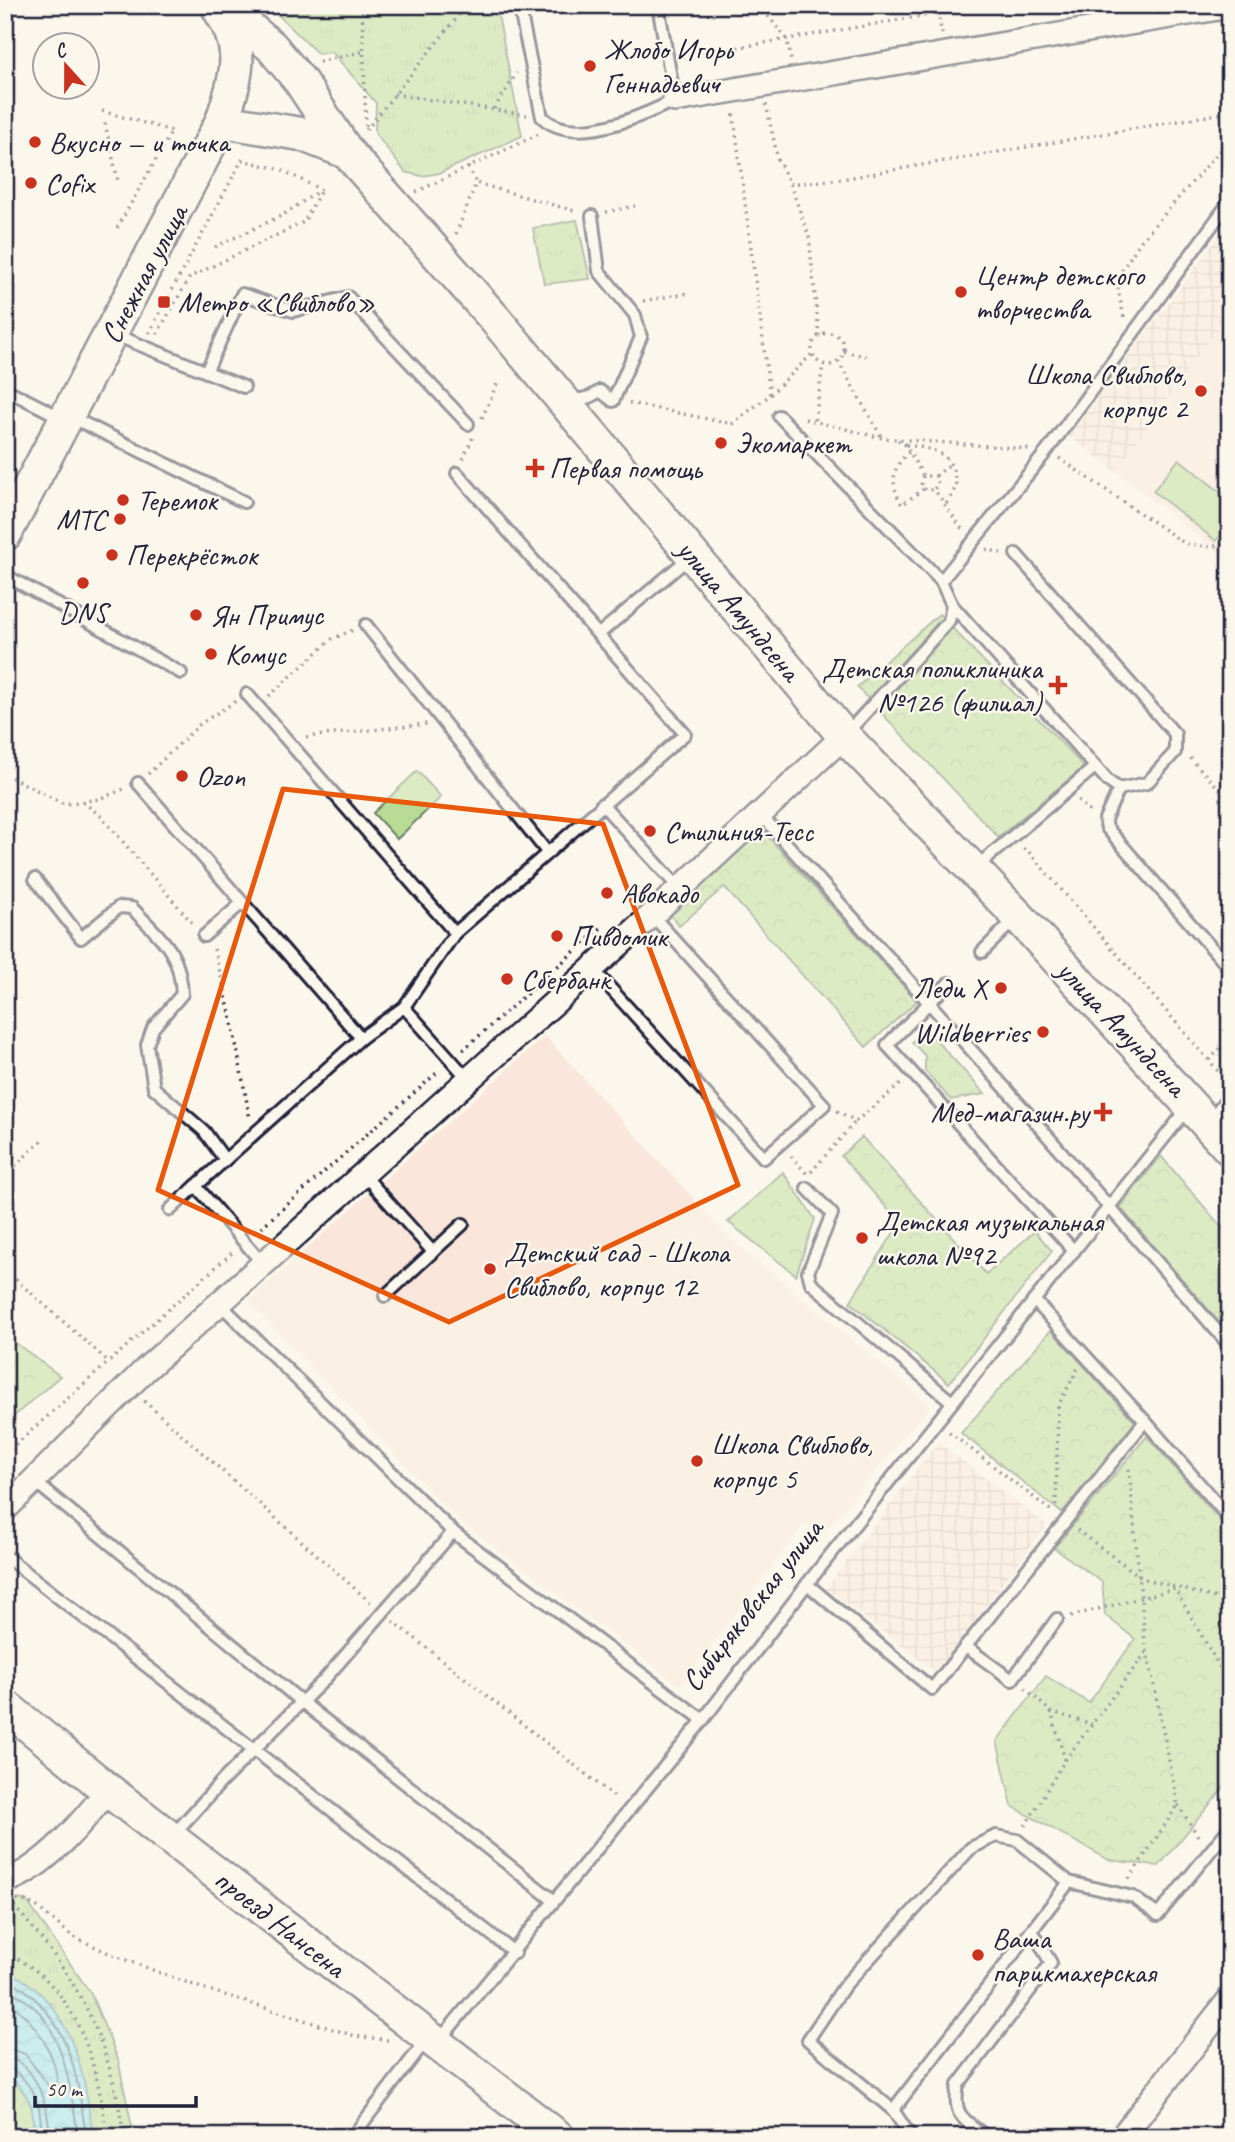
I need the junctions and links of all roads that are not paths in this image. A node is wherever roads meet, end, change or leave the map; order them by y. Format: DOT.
graph roads {
  1 [pos="218,5"];
  2 [pos="519,5"];
  3 [pos="659,5"];
  4 [pos="1230,6"];
  5 [pos="675,100"];
  6 [pos="222,121"];
  7 [pos="347,152"];
  8 [pos="1230,201"];
  9 [pos="592,216"];
  10 [pos="113,334"];
  11 [pos="206,372"];
  12 [pos="244,387"];
  13 [pos="5,390"];
  14 [pos="564,402"];
  15 [pos="779,416"];
  16 [pos="68,418"];
  17 [pos="468,424"];
  18 [pos="457,473"];
  19 [pos="244,502"];
  20 [pos="5,534"];
  21 [pos="1016,554"];
  22 [pos="692,555"];
  23 [pos="5,575"];
  24 [pos="941,581"];
  25 [pos="951,605"];
  26 [pos="366,625"];
  27 [pos="599,634"];
  28 [pos="181,673"];
  29 [pos="247,694"];
  30 [pos="844,736"];
  31 [pos="1095,767"];
  32 [pos="138,783"];
  33 [pos="1119,789"];
  34 [pos="603,804"];
  35 [pos="761,815"];
  36 [pos="547,852"];
  37 [pos="973,870"];
  38 [pos="35,879"];
  39 [pos="680,889"];
  40 [pos="242,903"];
  41 [pos="652,915"];
  42 [pos="1018,916"];
  43 [pos="456,933"];
  44 [pos="204,936"];
  45 [pos="982,953"];
  46 [pos="592,968"];
  47 [pos="1230,969"];
  48 [pos="949,982"];
  49 [pos="930,1003"];
  50 [pos="404,1007"];
  51 [pos="361,1038"];
  52 [pos="468,1079"];
  53 [pos="1215,1116"];
  54 [pos="225,1160"];
  55 [pos="364,1175"];
  56 [pos="196,1186"];
  57 [pos="807,1188"];
  58 [pos="1111,1207"];
  59 [pos="170,1210"];
  60 [pos="463,1224"];
  61 [pos="1074,1251"];
  62 [pos="433,1252"];
  63 [pos="263,1264"];
  64 [pos="385,1296"];
  65 [pos="1034,1300"];
  66 [pos="219,1303"];
  67 [pos="1230,1346"];
  68 [pos="952,1402"];
  69 [pos="1145,1421"];
  70 [pos="34,1481"];
  71 [pos="5,1509"];
  72 [pos="1230,1519"];
  73 [pos="453,1532"];
  74 [pos="5,1556"];
  75 [pos="807,1584"];
  76 [pos="1057,1619"];
  77 [pos="966,1647"];
  78 [pos="302,1702"];
  79 [pos="5,1706"];
  80 [pos="703,1720"];
  81 [pos="256,1748"];
  82 [pos="108,1790"];
  83 [pos="1230,1827"];
  84 [pos="170,1838"];
  85 [pos="5,1881"];
  86 [pos="1069,1882"];
  87 [pos="553,1900"];
  88 [pos="1033,1932"];
  89 [pos="515,1953"];
  90 [pos="1229,2002"];
  91 [pos="430,2042"];
  92 [pos="893,2110"];
  93 [pos="352,2137"];
  94 [pos="558,2137"];
  95 [pos="911,2137"];
  96 [pos="987,2137"];
  97 [pos="1122,2137"];
  1 -- 6 [label="street, Снежная улица"];
  1 -- 7 [label="street, улица Амундсена"];
  2 -- 5 [label="lane"];
  3 -- 5 [label="lane"];
  4 -- 5 [label="street"];
  6 -- 7 [label="street, улица Амундсена"];
  6 -- 10 [label="street, Снежная улица"];
  7 -- 14 [label="street, улица Амундсена"];
  8 -- 24 [label="lane"];
  9 -- 14 [label="lane"];
  10 -- 11 [label="lane"];
  10 -- 16 [label="street, Снежная улица"];
  11 -- 12 [label="lane"];
  11 -- 17 [label="lane"];
  13 -- 16 [label="lane"];
  14 -- 22 [label="street, улица Амундсена"];
  15 -- 24 [label="lane"];
  16 -- 19 [label="lane"];
  16 -- 20 [label="street, Снежная улица"];
  18 -- 27 [label="lane"];
  21 -- 33 [label="lane"];
  22 -- 27 [label="lane"];
  22 -- 30 [label="street, улица Амундсена"];
  23 -- 28 [label="lane"];
  24 -- 25 [label="lane"];
  25 -- 30 [label="lane"];
  25 -- 31 [label="lane"];
  26 -- 36 [label="lane"];
  27 -- 34 [label="lane"];
  29 -- 43 [label="lane"];
  30 -- 35 [label="street"];
  30 -- 37 [label="street, улица Амундсена"];
  31 -- 33 [label="lane"];
  31 -- 37 [label="lane"];
  32 -- 40 [label="lane"];
  33 -- 47 [label="lane"];
  34 -- 36 [label="lane"];
  34 -- 39 [label="lane"];
  35 -- 39 [label="street"];
  35 -- 49 [label="lane"];
  36 -- 43 [label="lane"];
  37 -- 42 [label="street, улица Амундсена"];
  38 -- 54 [label="lane"];
  39 -- 41 [label="street"];
  40 -- 44 [label="lane"];
  40 -- 51 [label="lane"];
  41 -- 46 [label="street"];
  41 -- 46 [label="lane"];
  42 -- 45 [label="lane"];
  42 -- 53 [label="street, улица Амундсена"];
  43 -- 50 [label="lane"];
  46 -- 52 [label="street"];
  48 -- 49 [label="lane"];
  49 -- 58 [label="lane"];
  49 -- 61 [label="lane"];
  50 -- 51 [label="lane"];
  50 -- 52 [label="lane"];
  51 -- 54 [label="lane"];
  52 -- 55 [label="street"];
  53 -- 58 [label="lane, Сибиряковская улица"];
  54 -- 56 [label="lane"];
  55 -- 62 [label="lane"];
  55 -- 63 [label="street"];
  56 -- 59 [label="lane"];
  56 -- 63 [label="lane"];
  57 -- 68 [label="lane"];
  58 -- 61 [label="lane, Сибиряковская улица"];
  58 -- 67 [label="lane"];
  60 -- 62 [label="lane"];
  61 -- 65 [label="lane, Сибиряковская улица"];
  62 -- 64 [label="lane"];
  63 -- 66 [label="street"];
  65 -- 68 [label="lane, Сибиряковская улица"];
  65 -- 69 [label="lane"];
  66 -- 70 [label="street"];
  66 -- 73 [label="lane"];
  68 -- 75 [label="lane, Сибиряковская улица"];
  69 -- 72 [label="lane"];
  69 -- 77 [label="lane"];
  70 -- 71 [label="street"];
  70 -- 78 [label="lane"];
  73 -- 78 [label="lane"];
  73 -- 80 [label="lane"];
  74 -- 81 [label="lane"];
  75 -- 77 [label="lane"];
  75 -- 80 [label="lane, Сибиряковская улица"];
  76 -- 77 [label="lane"];
  78 -- 81 [label="lane"];
  78 -- 87 [label="lane"];
  79 -- 82 [label="street, проезд Нансена"];
  80 -- 87 [label="lane, Сибиряковская улица"];
  81 -- 84 [label="lane"];
  81 -- 89 [label="lane"];
  82 -- 84 [label="street, проезд Нансена"];
  82 -- 85 [label="street"];
  83 -- 86 [label="lane"];
  84 -- 91 [label="street, проезд Нансена"];
  86 -- 88 [label="lane"];
  86 -- 92 [label="lane"];
  87 -- 89 [label="lane, Сибиряковская улица"];
  88 -- 92 [label="lane"];
  88 -- 96 [label="lane"];
  89 -- 91 [label="lane, Сибиряковская улица"];
  90 -- 97 [label="street"];
  91 -- 93 [label="lane, Сибиряковская улица"];
  91 -- 94 [label="street, проезд Нансена"];
  92 -- 95 [label="lane"];
}
